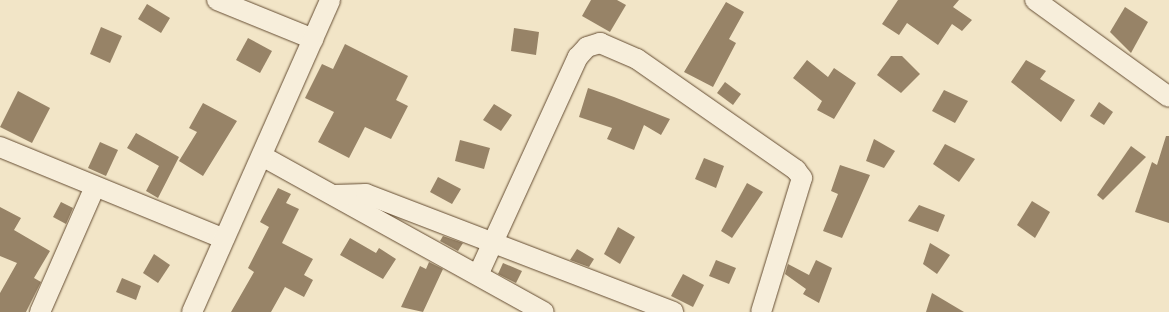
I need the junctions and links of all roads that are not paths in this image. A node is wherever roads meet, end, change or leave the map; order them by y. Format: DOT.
graph roads {
  1 [pos="217,0"];
  2 [pos="330,0"];
  3 [pos="1035,0"];
  4 [pos="313,39"];
  5 [pos="1169,97"];
  6 [pos="0,146"];
  7 [pos="262,156"];
  8 [pos="95,187"];
  9 [pos="334,195"];
  10 [pos="224,239"];
  11 [pos="493,243"];
  12 [pos="478,275"];
  13 [pos="40,312"];
  14 [pos="192,312"];
  15 [pos="544,312"];
  16 [pos="673,312"];
  17 [pos="761,312"];
  1 -- 4 [label="street"];
  2 -- 4 [label="street"];
  3 -- 5 [label="street"];
  4 -- 7 [label="street"];
  6 -- 8 [label="street"];
  7 -- 9 [label="street"];
  7 -- 10 [label="street"];
  8 -- 10 [label="street"];
  8 -- 13 [label="street"];
  9 -- 11 [label="street"];
  9 -- 12 [label="street"];
  10 -- 14 [label="street"];
  11 -- 12 [label="street"];
  11 -- 16 [label="street"];
  11 -- 17 [label="street"];
  12 -- 15 [label="street"];
}
